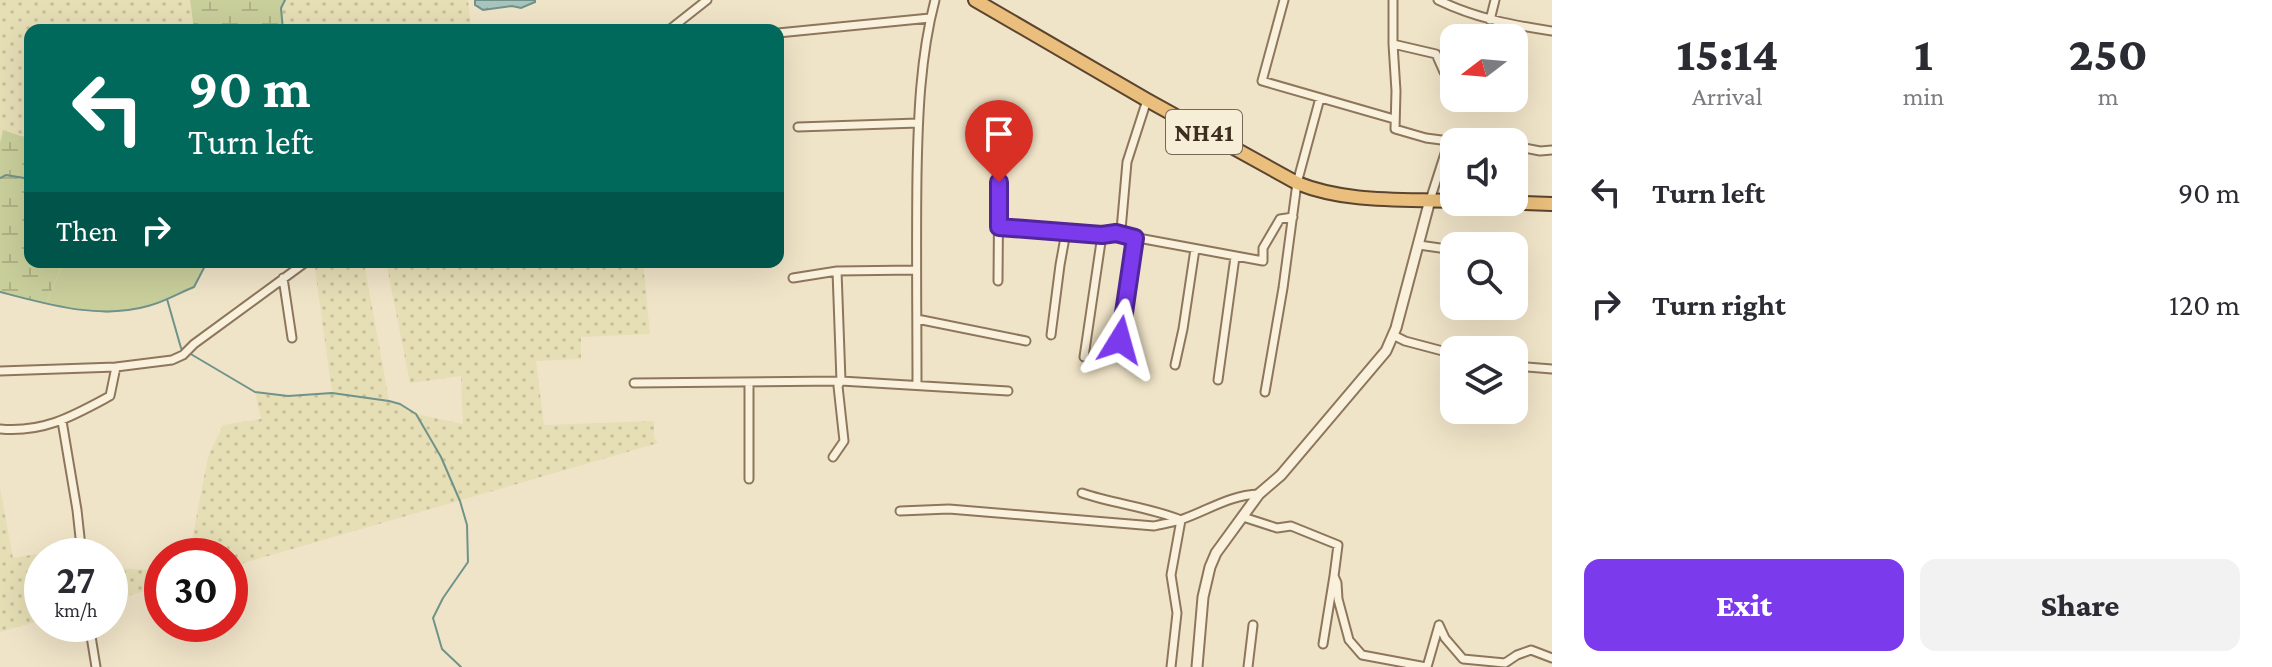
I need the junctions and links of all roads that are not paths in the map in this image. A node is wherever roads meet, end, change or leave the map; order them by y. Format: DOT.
graph roads {
  1 [pos="707,0"];
  2 [pos="935,0"];
  3 [pos="975,0"];
  4 [pos="1284,0"];
  5 [pos="1393,0"];
  6 [pos="1438,0"];
  7 [pos="1495,0"];
  8 [pos="930,18"];
  9 [pos="1490,20"];
  10 [pos="677,24"];
  11 [pos="1552,31"];
  12 [pos="784,32"];
  13 [pos="1393,44"];
  14 [pos="1440,63"];
  15 [pos="1320,98"];
  16 [pos="1147,100"];
  17 [pos="1394,119"];
  18 [pos="918,123"];
  19 [pos="798,127"];
  20 [pos="1440,140"];
  21 [pos="1528,149"];
  22 [pos="1552,150"];
  23 [pos="999,159"];
  24 [pos="1440,174"];
  25 [pos="1297,183"];
  26 [pos="1430,200"];
  27 [pos="1440,200"];
  28 [pos="1528,203"];
  29 [pos="1552,204"];
  30 [pos="1293,217"];
  31 [pos="999,227"];
  32 [pos="1066,232"];
  33 [pos="1102,235"];
  34 [pos="1122,235"];
  35 [pos="1135,238"];
  36 [pos="1419,245"];
  37 [pos="1440,248"];
  38 [pos="1195,249"];
  39 [pos="1235,257"];
  40 [pos="297,268"];
  41 [pos="916,270"];
  42 [pos="837,271"];
  43 [pos="283,278"];
  44 [pos="793,278"];
  45 [pos="998,281"];
  46 [pos="917,319"];
  47 [pos="1051,335"];
  48 [pos="1393,335"];
  49 [pos="292,338"];
  50 [pos="1120,340"];
  51 [pos="1026,341"];
  52 [pos="1440,350"];
  53 [pos="1084,357"];
  54 [pos="1175,365"];
  55 [pos="116,367"];
  56 [pos="1528,367"];
  57 [pos="1552,369"];
  58 [pos="0,371"];
  59 [pos="1218,380"];
  60 [pos="841,381"];
  61 [pos="749,382"];
  62 [pos="634,383"];
  63 [pos="917,385"];
  64 [pos="1008,391"];
  65 [pos="1265,392"];
  66 [pos="62,421"];
  67 [pos="0,429"];
  68 [pos="833,457"];
  69 [pos="749,479"];
  70 [pos="1082,493"];
  71 [pos="1259,494"];
  72 [pos="900,511"];
  73 [pos="1243,517"];
  74 [pos="1181,520"];
  75 [pos="80,538"];
  76 [pos="1334,576"];
  77 [pos="1253,625"];
  78 [pos="92,642"];
  79 [pos="1323,644"];
  80 [pos="1552,658"];
  81 [pos="96,667"];
  82 [pos="1171,667"];
  83 [pos="1197,667"];
  84 [pos="1248,667"];
  85 [pos="1426,667"];
  1 -- 10 [label="street"];
  2 -- 8 [label="street"];
  3 -- 16 [label="highway, NH41"];
  4 -- 15 [label="street"];
  5 -- 13 [label="street"];
  6 -- 9 [label="street"];
  7 -- 9 [label="street"];
  8 -- 12 [label="street"];
  8 -- 18 [label="street"];
  9 -- 11 [label="street"];
  13 -- 14 [label="street"];
  13 -- 17 [label="street"];
  15 -- 17 [label="street"];
  15 -- 25 [label="street"];
  16 -- 25 [label="highway, NH41"];
  16 -- 34 [label="street"];
  17 -- 20 [label="street"];
  18 -- 19 [label="street"];
  18 -- 41 [label="street"];
  21 -- 22 [label="street"];
  23 -- 31 [label="street"];
  24 -- 26 [label="street"];
  25 -- 26 [label="highway, NH41"];
  25 -- 30 [label="street"];
  26 -- 27 [label="highway, NH41"];
  26 -- 36 [label="street"];
  28 -- 29 [label="highway"];
  30 -- 39 [label="street"];
  30 -- 65 [label="street"];
  31 -- 32 [label="street"];
  31 -- 45 [label="street"];
  32 -- 33 [label="street"];
  32 -- 47 [label="street"];
  33 -- 34 [label="street"];
  33 -- 53 [label="street"];
  34 -- 35 [label="street"];
  35 -- 38 [label="street"];
  35 -- 50 [label="street"];
  36 -- 37 [label="street"];
  36 -- 48 [label="street"];
  38 -- 39 [label="street"];
  38 -- 54 [label="street"];
  39 -- 59 [label="street"];
  40 -- 43 [label="street"];
  41 -- 42 [label="street"];
  41 -- 46 [label="street"];
  42 -- 44 [label="street"];
  42 -- 60 [label="street"];
  43 -- 49 [label="street"];
  43 -- 55 [label="street"];
  46 -- 51 [label="street"];
  46 -- 63 [label="street"];
  48 -- 52 [label="street"];
  48 -- 71 [label="street"];
  55 -- 58 [label="street"];
  55 -- 66 [label="street"];
  56 -- 57 [label="street"];
  60 -- 61 [label="street"];
  60 -- 63 [label="street"];
  60 -- 68 [label="street"];
  61 -- 62 [label="street"];
  61 -- 69 [label="street"];
  63 -- 64 [label="street"];
  66 -- 67 [label="street"];
  66 -- 75 [label="street"];
  70 -- 74 [label="street"];
  71 -- 73 [label="street"];
  71 -- 74 [label="street"];
  72 -- 74 [label="street"];
  73 -- 76 [label="street"];
  73 -- 83 [label="street"];
  74 -- 82 [label="street"];
  76 -- 79 [label="street"];
  76 -- 85 [label="street"];
  77 -- 84 [label="street"];
  78 -- 81 [label="street"];
  80 -- 85 [label="street"];
}
